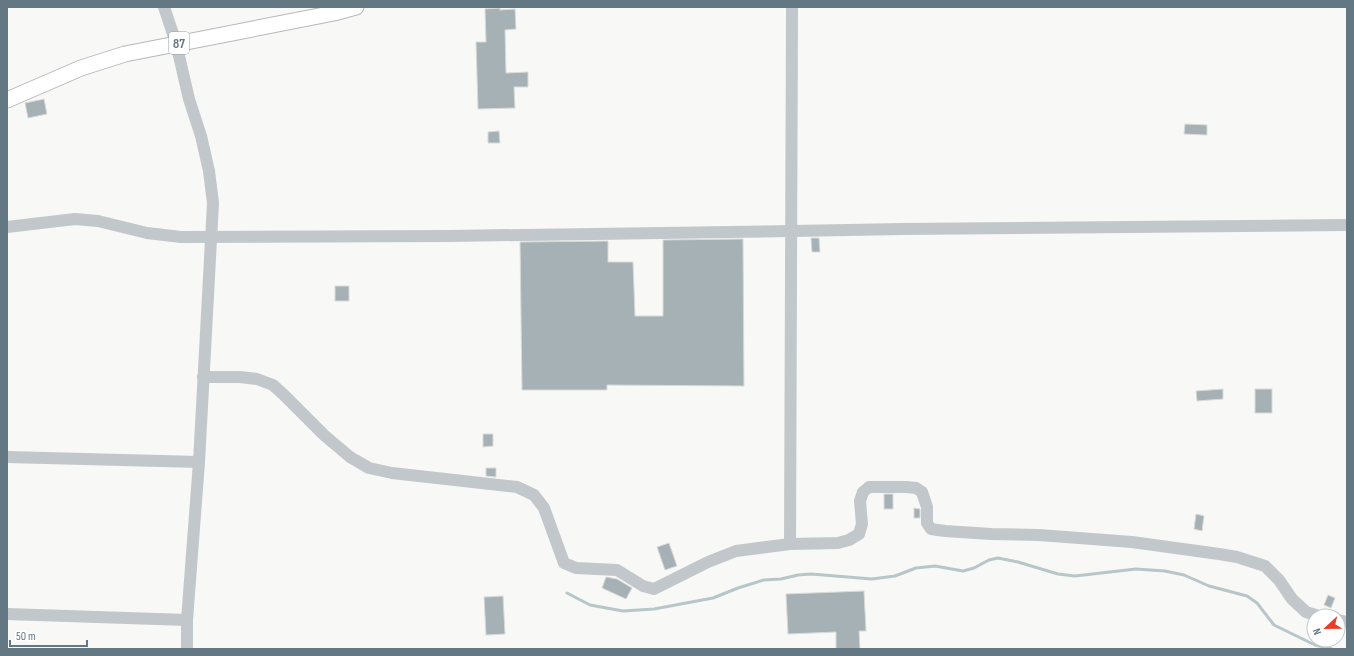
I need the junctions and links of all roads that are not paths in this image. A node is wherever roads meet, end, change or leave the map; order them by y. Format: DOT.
graph roads {
  1 [pos="164,7"];
  2 [pos="356,7"];
  3 [pos="792,7"];
  4 [pos="176,44"];
  5 [pos="7,100"];
  6 [pos="1347,225"];
  7 [pos="7,227"];
  8 [pos="792,232"];
  9 [pos="212,237"];
  10 [pos="203,377"];
  11 [pos="7,457"];
  12 [pos="199,462"];
  13 [pos="790,544"];
  14 [pos="1306,612"];
  15 [pos="7,614"];
  16 [pos="187,620"];
  17 [pos="187,649"];
  1 -- 4 [label="street"];
  2 -- 4 [label="main road, 87"];
  3 -- 8 [label="street"];
  4 -- 5 [label="main road, 87"];
  4 -- 9 [label="street"];
  6 -- 8 [label="street"];
  7 -- 9 [label="street"];
  8 -- 9 [label="street"];
  8 -- 13 [label="street"];
  9 -- 10 [label="street"];
  10 -- 12 [label="street"];
  10 -- 13 [label="street"];
  11 -- 12 [label="street"];
  12 -- 16 [label="street"];
  13 -- 14 [label="street"];
  15 -- 16 [label="street"];
  16 -- 17 [label="street"];
}
